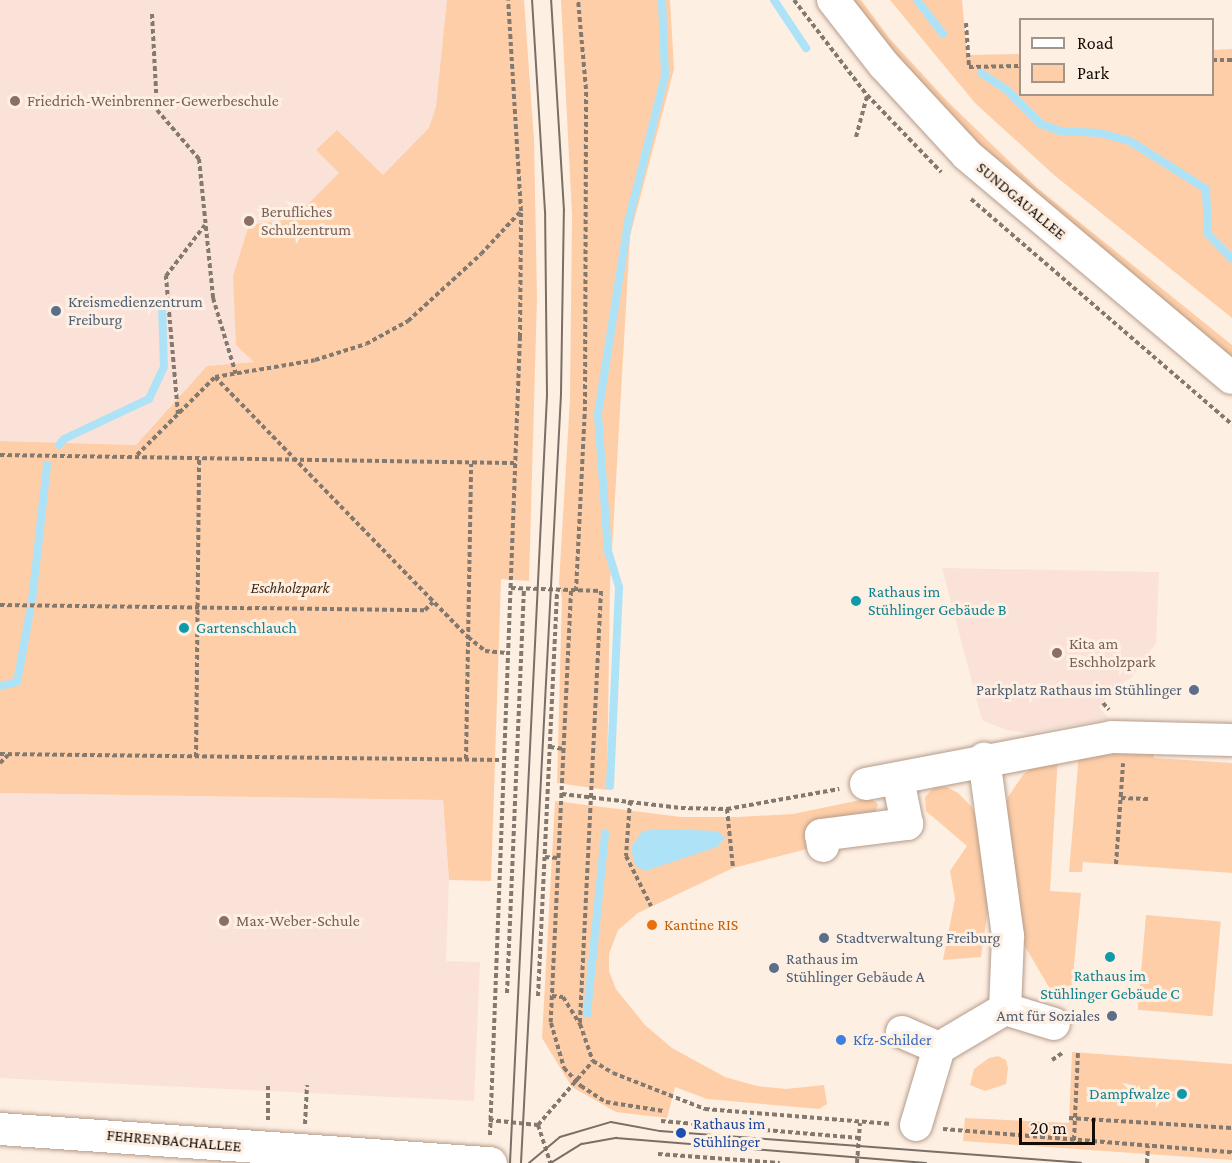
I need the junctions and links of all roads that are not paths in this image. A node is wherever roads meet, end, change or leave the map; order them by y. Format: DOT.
graph roads {
  1 [pos="833,0"];
  2 [pos="1232,378"];
  3 [pos="1232,740"];
  4 [pos="984,759"];
  5 [pos="898,779"];
  6 [pos="866,784"];
  7 [pos="823,846"];
  8 [pos="1005,1010"];
  9 [pos="902,1032"];
  10 [pos="1061,1037"];
  11 [pos="939,1048"];
  12 [pos="916,1125"];
  13 [pos="0,1129"];
  14 [pos="491,1152"];
  1 -- 2 [label="street, SUNDGAUALLEE"];
  3 -- 4 [label="street"];
  4 -- 5 [label="street"];
  4 -- 8 [label="street"];
  5 -- 6 [label="street"];
  5 -- 7 [label="street"];
  8 -- 10 [label="street"];
  8 -- 11 [label="street"];
  9 -- 11 [label="street"];
  11 -- 12 [label="street"];
  13 -- 14 [label="street, FEHRENBACHALLEE"];
}
